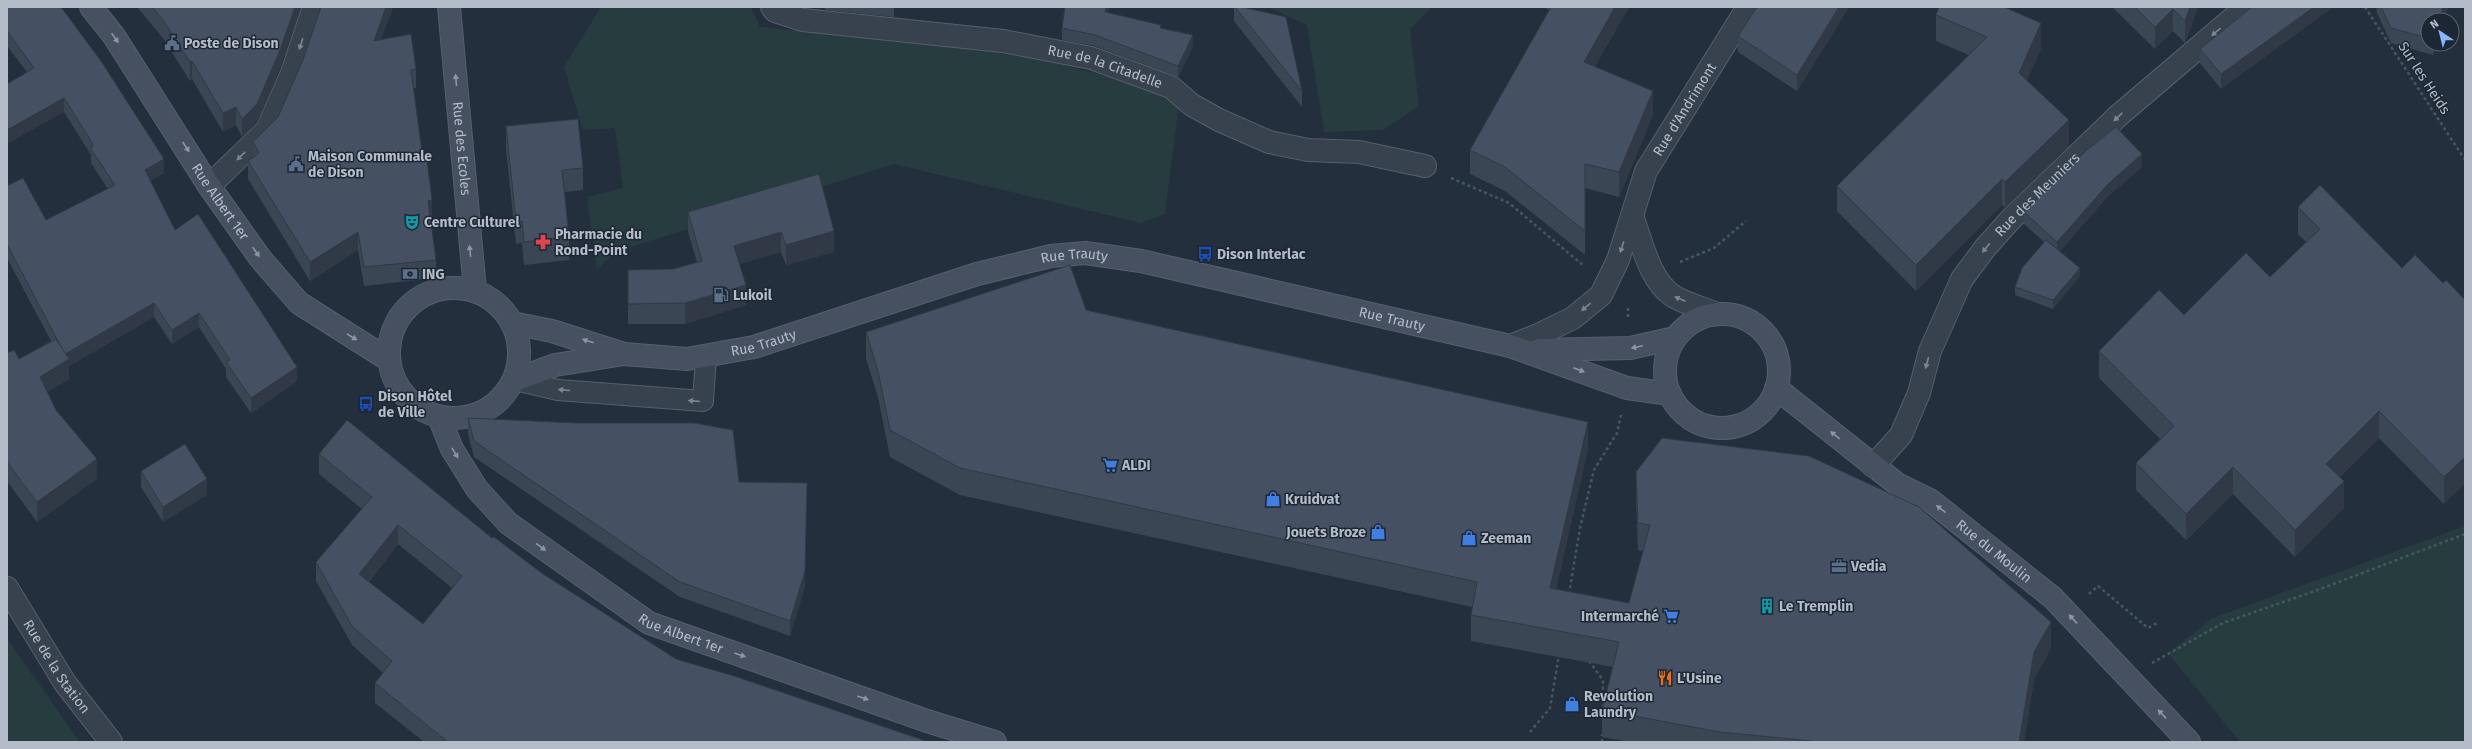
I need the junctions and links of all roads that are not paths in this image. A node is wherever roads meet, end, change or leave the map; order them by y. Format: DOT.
graph roads {
  1 [pos="91,7"];
  2 [pos="314,7"];
  3 [pos="449,7"];
  4 [pos="772,7"];
  5 [pos="1748,7"];
  6 [pos="2246,7"];
  7 [pos="1425,166"];
  8 [pos="209,186"];
  9 [pos="1632,216"];
  10 [pos="474,290"];
  11 [pos="1716,314"];
  12 [pos="512,324"];
  13 [pos="1675,338"];
  14 [pos="1520,348"];
  15 [pos="624,354"];
  16 [pos="706,357"];
  17 [pos="389,360"];
  18 [pos="515,380"];
  19 [pos="1776,388"];
  20 [pos="1670,394"];
  21 [pos="439,417"];
  22 [pos="1873,466"];
  23 [pos="7,588"];
  24 [pos="111,742"];
  25 [pos="995,742"];
  26 [pos="2189,742"];
  1 -- 8 [label="main road, Rue Albert 1er, one-way"];
  2 -- 8 [label="street, one-way"];
  10 -- 3 [label="main road, Rue des Ecoles, one-way"];
  4 -- 7 [label="street, Rue de la Citadelle"];
  5 -- 9 [label="street, Rue d'Andrimont"];
  6 -- 22 [label="street, Rue des Meuniers, one-way"];
  8 -- 17 [label="main road, Rue Albert 1er, one-way"];
  11 -- 9 [label="street, one-way"];
  9 -- 14 [label="street, Rue d'Andrimont, one-way"];
  10 -- 12 [label="main road"];
  10 -- 17 [label="main road"];
  11 -- 13 [label="main road"];
  11 -- 19 [label="main road"];
  15 -- 12 [label="main road, Rue Trauty, one-way"];
  12 -- 18 [label="main road"];
  13 -- 14 [label="main road, Rue Trauty, one-way"];
  13 -- 20 [label="main road"];
  14 -- 16 [label="main road, Rue Trauty"];
  14 -- 20 [label="main road, Rue Trauty, one-way"];
  15 -- 16 [label="main road, Rue Trauty"];
  15 -- 18 [label="main road, Rue Trauty"];
  16 -- 18 [label="lane, one-way"];
  17 -- 21 [label="main road"];
  18 -- 21 [label="main road"];
  19 -- 20 [label="main road"];
  22 -- 19 [label="main road, Rue du Moulin, one-way"];
  21 -- 25 [label="main road, Rue Albert 1er, one-way"];
  26 -- 22 [label="main road, Rue du Moulin, one-way"];
  23 -- 24 [label="street, Rue de la Station"];
}
